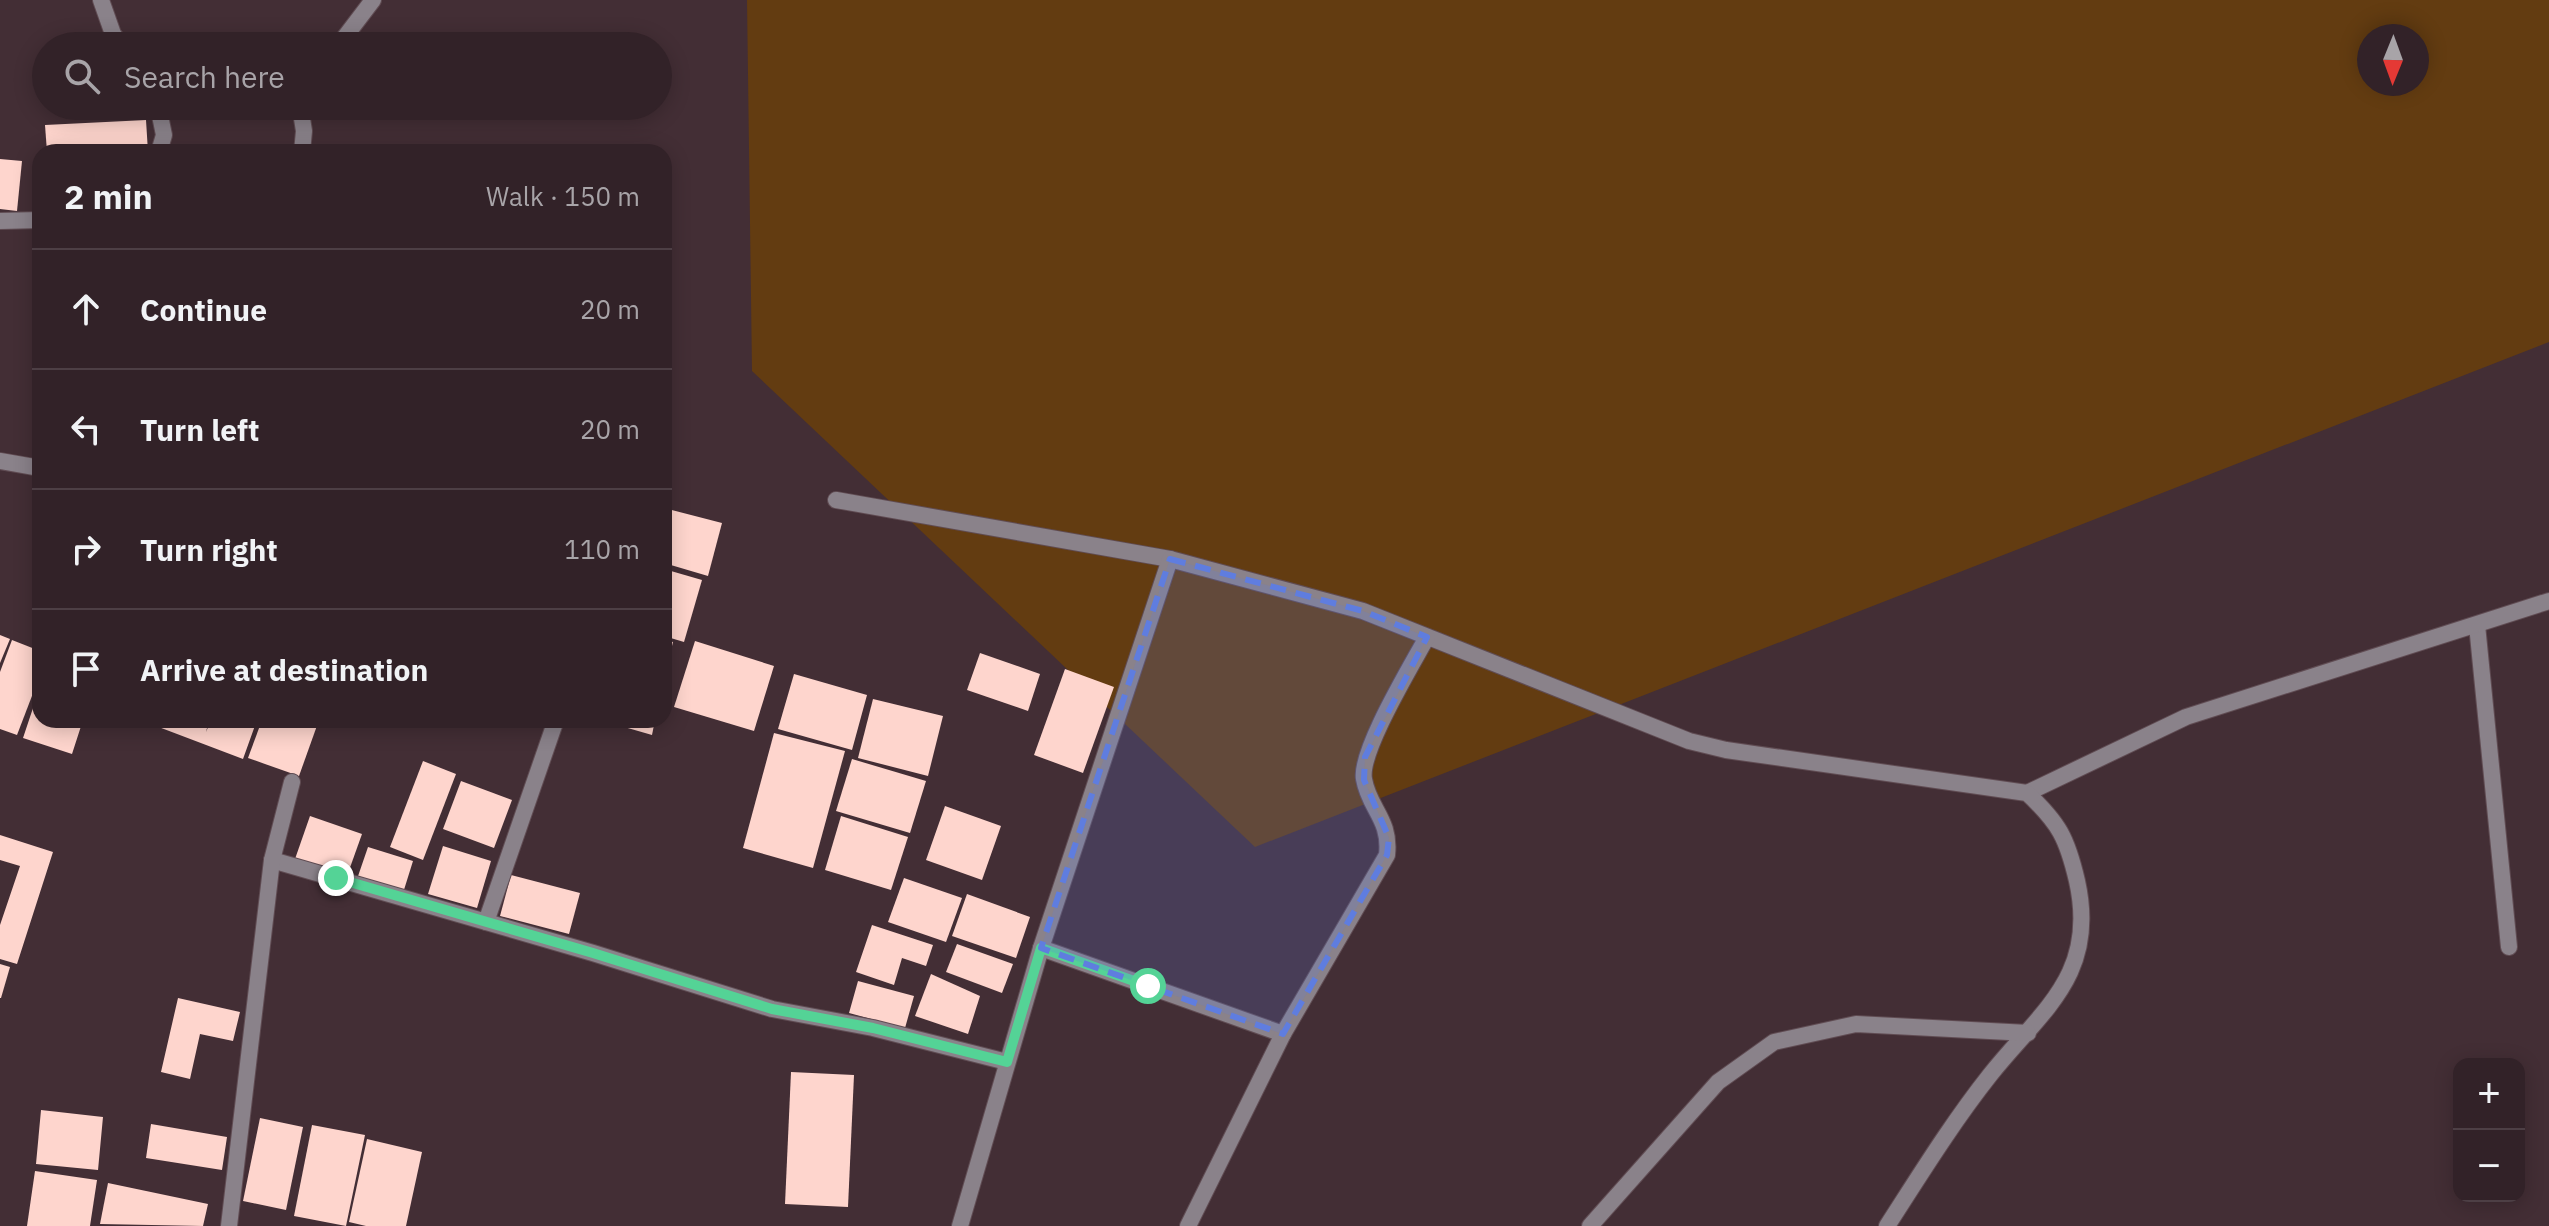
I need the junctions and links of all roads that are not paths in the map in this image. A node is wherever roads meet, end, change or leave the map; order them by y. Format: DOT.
graph roads {
  1 [pos="101,0"];
  2 [pos="373,0"];
  3 [pos="112,32"];
  4 [pos="349,32"];
  5 [pos="161,120"];
  6 [pos="302,120"];
  7 [pos="161,144"];
  8 [pos="303,144"];
  9 [pos="32,220"];
  10 [pos="0,221"];
  11 [pos="0,461"];
  12 [pos="32,467"];
  13 [pos="836,500"];
  14 [pos="1170,559"];
  15 [pos="2549,601"];
  16 [pos="2477,625"];
  17 [pos="1427,637"];
  18 [pos="553,728"];
  19 [pos="292,782"];
  20 [pos="2027,793"];
  21 [pos="272,860"];
  22 [pos="486,922"];
  23 [pos="2509,947"];
  24 [pos="1041,948"];
  25 [pos="2028,1033"];
  26 [pos="1283,1034"];
  27 [pos="1007,1062"];
  28 [pos="229,1226"];
  29 [pos="960,1226"];
  30 [pos="1188,1226"];
  31 [pos="1590,1226"];
  32 [pos="1887,1226"];
  1 -- 3 [label="street"];
  2 -- 4 [label="street"];
  5 -- 7 [label="street"];
  6 -- 8 [label="street"];
  9 -- 10 [label="street"];
  11 -- 12 [label="street"];
  13 -- 14 [label="street"];
  14 -- 17 [label="street"];
  14 -- 24 [label="street"];
  15 -- 16 [label="street"];
  16 -- 20 [label="street"];
  16 -- 23 [label="street"];
  17 -- 20 [label="street"];
  17 -- 26 [label="street"];
  18 -- 22 [label="street"];
  19 -- 21 [label="street"];
  20 -- 25 [label="street"];
  21 -- 22 [label="street"];
  21 -- 28 [label="street"];
  22 -- 27 [label="street"];
  24 -- 26 [label="street"];
  24 -- 27 [label="street"];
  25 -- 31 [label="street"];
  25 -- 32 [label="street"];
  26 -- 30 [label="street"];
  27 -- 29 [label="street"];
}
